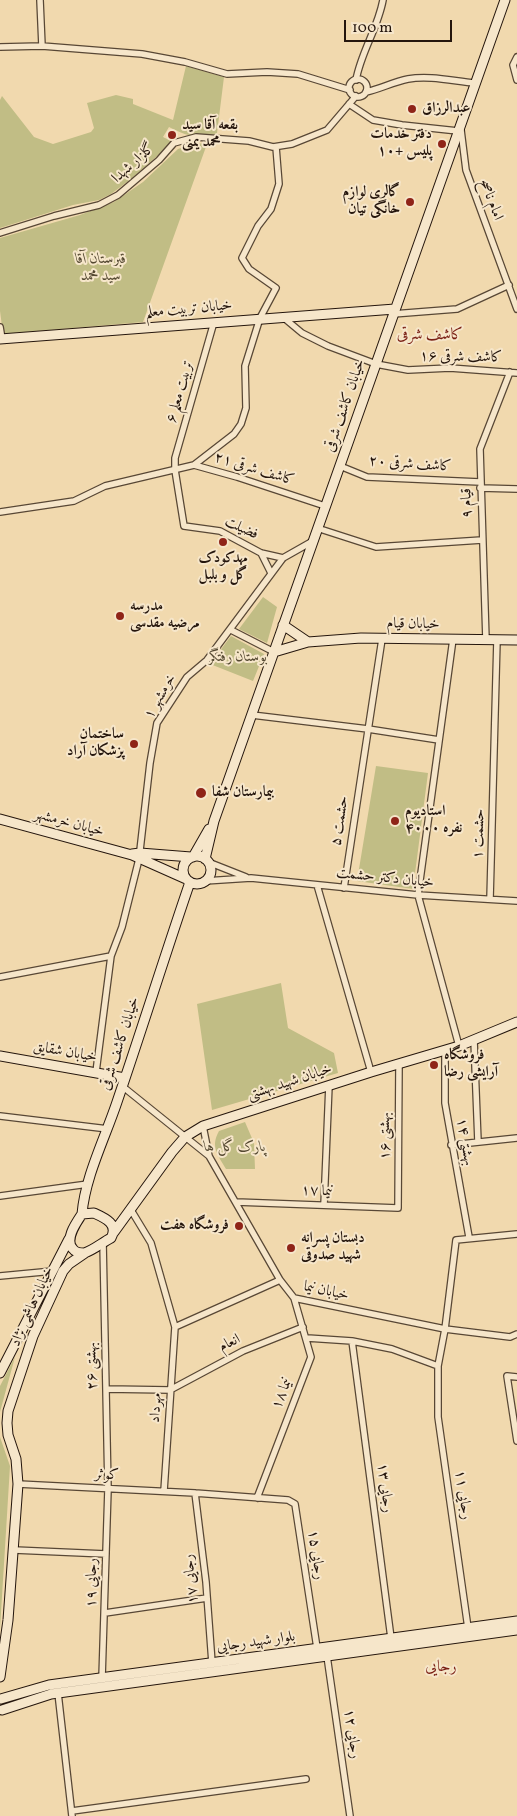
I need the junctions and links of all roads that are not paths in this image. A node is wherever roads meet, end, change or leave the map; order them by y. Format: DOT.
graph roads {
  1 [pos="40,0"];
  2 [pos="383,0"];
  3 [pos="504,0"];
  4 [pos="42,46"];
  5 [pos="0,47"];
  6 [pos="517,56"];
  7 [pos="356,80"];
  8 [pos="517,80"];
  9 [pos="475,83"];
  10 [pos="350,90"];
  11 [pos="366,92"];
  12 [pos="356,96"];
  13 [pos="349,104"];
  14 [pos="459,129"];
  15 [pos="276,147"];
  16 [pos="0,233"];
  17 [pos="509,285"];
  18 [pos="515,295"];
  19 [pos="517,308"];
  20 [pos="393,315"];
  21 [pos="283,316"];
  22 [pos="260,318"];
  23 [pos="214,322"];
  24 [pos="0,327"];
  25 [pos="1,339"];
  26 [pos="376,364"];
  27 [pos="510,372"];
  28 [pos="517,373"];
  29 [pos="194,465"];
  30 [pos="340,466"];
  31 [pos="175,470"];
  32 [pos="480,485"];
  33 [pos="517,489"];
  34 [pos="326,506"];
  35 [pos="0,512"];
  36 [pos="317,528"];
  37 [pos="482,540"];
  38 [pos="312,541"];
  39 [pos="262,553"];
  40 [pos="283,558"];
  41 [pos="271,573"];
  42 [pos="283,625"];
  43 [pos="230,630"];
  44 [pos="382,638"];
  45 [pos="453,640"];
  46 [pos="486,640"];
  47 [pos="497,640"];
  48 [pos="517,640"];
  49 [pos="308,642"];
  50 [pos="274,652"];
  51 [pos="252,715"];
  52 [pos="368,729"];
  53 [pos="439,740"];
  54 [pos="0,819"];
  55 [pos="214,821"];
  56 [pos="137,856"];
  57 [pos="192,857"];
  58 [pos="206,861"];
  59 [pos="251,878"];
  60 [pos="188,881"];
  61 [pos="205,881"];
  62 [pos="317,885"];
  63 [pos="344,888"];
  64 [pos="418,896"];
  65 [pos="490,899"];
  66 [pos="517,900"];
  67 [pos="111,956"];
  68 [pos="0,977"];
  69 [pos="517,1022"];
  70 [pos="474,1040"];
  71 [pos="459,1046"];
  72 [pos="445,1050"];
  73 [pos="0,1056"];
  74 [pos="399,1064"];
  75 [pos="96,1072"];
  76 [pos="371,1072"];
  77 [pos="124,1082"];
  78 [pos="329,1085"];
  79 [pos="0,1116"];
  80 [pos="203,1126"];
  81 [pos="108,1129"];
  82 [pos="184,1137"];
  83 [pos="517,1138"];
  84 [pos="478,1142"];
  85 [pos="452,1145"];
  86 [pos="209,1156"];
  87 [pos="88,1184"];
  88 [pos="0,1196"];
  89 [pos="236,1202"];
  90 [pos="324,1205"];
  91 [pos="398,1208"];
  92 [pos="131,1210"];
  93 [pos="82,1214"];
  94 [pos="114,1232"];
  95 [pos="517,1234"];
  96 [pos="469,1237"];
  97 [pos="69,1239"];
  98 [pos="104,1242"];
  99 [pos="85,1253"];
  100 [pos="52,1271"];
  101 [pos="63,1271"];
  102 [pos="0,1276"];
  103 [pos="280,1280"];
  104 [pos="294,1298"];
  105 [pos="175,1327"];
  106 [pos="303,1327"];
  107 [pos="445,1329"];
  108 [pos="517,1334"];
  109 [pos="510,1337"];
  110 [pos="307,1338"];
  111 [pos="517,1338"];
  112 [pos="352,1341"];
  113 [pos="438,1366"];
  114 [pos="0,1373"];
  115 [pos="517,1377"];
  116 [pos="106,1389"];
  117 [pos="170,1390"];
  118 [pos="517,1441"];
  119 [pos="18,1484"];
  120 [pos="108,1489"];
  121 [pos="164,1491"];
  122 [pos="195,1492"];
  123 [pos="257,1498"];
  124 [pos="14,1550"];
  125 [pos="106,1554"];
  126 [pos="207,1598"];
  127 [pos="105,1612"];
  128 [pos="517,1621"];
  129 [pos="468,1628"];
  130 [pos="517,1630"];
  131 [pos="391,1638"];
  132 [pos="316,1648"];
  133 [pos="326,1656"];
  134 [pos="212,1663"];
  135 [pos="0,1677"];
  136 [pos="102,1678"];
  137 [pos="58,1693"];
  138 [pos="27,1696"];
  139 [pos="1,1699"];
  140 [pos="1,1711"];
  141 [pos="306,1779"];
  142 [pos="72,1813"];
  143 [pos="350,1816"];
  1 -- 4 [label="street"];
  2 -- 7 [label="street"];
  3 -- 9 [label="main road, خیابان کاشف شرقی"];
  4 -- 5 [label="street"];
  4 -- 10 [label="street"];
  6 -- 8 [label="street"];
  7 -- 10 [label="street"];
  7 -- 11 [label="street"];
  9 -- 11 [label="street"];
  9 -- 14 [label="main road, خیابان کاشف شرقی"];
  10 -- 12 [label="street"];
  11 -- 12 [label="street"];
  12 -- 13 [label="street, گلزار شهدا"];
  13 -- 14 [label="street"];
  13 -- 15 [label="street, گلزار شهدا"];
  14 -- 17 [label="street, امام ناصح"];
  14 -- 20 [label="main road, خیابان کاشف شرقی"];
  15 -- 16 [label="street, گلزار شهدا"];
  15 -- 22 [label="street"];
  17 -- 18 [label="street, امام ناصح"];
  17 -- 20 [label="street"];
  18 -- 19 [label="street, امام ناصح"];
  20 -- 21 [label="main road, خیابان تربیت معلم"];
  20 -- 26 [label="main road, خیابان کاشف شرقی"];
  21 -- 22 [label="main road, خیابان تربیت معلم"];
  21 -- 26 [label="street, کاشف شرقی ۱۶"];
  22 -- 23 [label="main road, خیابان تربیت معلم"];
  22 -- 29 [label="street"];
  23 -- 25 [label="main road, خیابان تربیت معلم"];
  23 -- 31 [label="street, تربیت معلم ۶"];
  24 -- 25 [label="street"];
  26 -- 27 [label="street, کاشف شرقی ۱۶"];
  26 -- 30 [label="main road, خیابان کاشف شرقی"];
  27 -- 28 [label="street, کاشف شرقی ۱۶"];
  27 -- 32 [label="street, قیام ۹"];
  29 -- 31 [label="street, کاشف شرقی ۲۱"];
  29 -- 34 [label="street, کاشف شرقی ۲۱"];
  30 -- 32 [label="street, کاشف شرقی ۲۰"];
  30 -- 34 [label="main road, خیابان کاشف شرقی"];
  31 -- 35 [label="street, کاشف شرقی ۲۱"];
  31 -- 39 [label="street, فضیلت"];
  32 -- 33 [label="street, کاشف شرقی ۲۰"];
  32 -- 37 [label="street, قیام ۹"];
  34 -- 36 [label="main road, خیابان کاشف شرقی"];
  36 -- 37 [label="street"];
  36 -- 38 [label="main road, خیابان کاشف شرقی"];
  37 -- 46 [label="street, قیام ۹"];
  38 -- 40 [label="street"];
  38 -- 42 [label="main road, خیابان کاشف شرقی"];
  39 -- 40 [label="street, فضیلت"];
  39 -- 41 [label="street"];
  40 -- 41 [label="street"];
  41 -- 43 [label="street"];
  42 -- 49 [label="main road"];
  42 -- 50 [label="main road, خیابان کاشف شرقی"];
  43 -- 50 [label="street"];
  43 -- 56 [label="street, خرمشهر ۱"];
  44 -- 45 [label="main road, خیابان قیام"];
  44 -- 49 [label="main road, خیابان قیام"];
  44 -- 52 [label="street, حشمت ۵"];
  45 -- 46 [label="main road, خیابان قیام"];
  45 -- 53 [label="street"];
  46 -- 47 [label="main road, خیابان قیام"];
  47 -- 48 [label="main road, خیابان قیام"];
  47 -- 65 [label="street, حشمت ۱"];
  49 -- 50 [label="main road, خیابان قیام"];
  50 -- 51 [label="main road, خیابان کاشف شرقی"];
  51 -- 52 [label="street"];
  51 -- 55 [label="main road, خیابان کاشف شرقی"];
  52 -- 53 [label="street"];
  52 -- 63 [label="street, حشمت ۵"];
  53 -- 64 [label="street"];
  54 -- 56 [label="main road, خیابان خرمشهر"];
  55 -- 57 [label="main road"];
  55 -- 58 [label="main road"];
  56 -- 57 [label="main road"];
  56 -- 60 [label="main road"];
  56 -- 67 [label="street, خرمشهر ۱"];
  57 -- 58 [label="main road"];
  57 -- 60 [label="main road"];
  58 -- 59 [label="street"];
  58 -- 61 [label="main road"];
  59 -- 61 [label="street"];
  59 -- 62 [label="street, خیابان دکتر حشمت"];
  60 -- 61 [label="main road"];
  60 -- 77 [label="main road, خیابان کاشف شرقی"];
  62 -- 63 [label="street, خیابان دکتر حشمت"];
  62 -- 76 [label="street"];
  63 -- 64 [label="street, خیابان دکتر حشمت"];
  64 -- 65 [label="street, خیابان دکتر حشمت"];
  64 -- 71 [label="street"];
  65 -- 66 [label="street, خیابان دکتر حشمت"];
  67 -- 68 [label="street"];
  67 -- 75 [label="street, خرمشهر ۱"];
  69 -- 70 [label="main road, خیابان شهید بهشتی"];
  70 -- 71 [label="main road, خیابان شهید بهشتی"];
  70 -- 84 [label="street"];
  71 -- 72 [label="main road, خیابان شهید بهشتی"];
  72 -- 74 [label="main road, خیابان شهید بهشتی"];
  72 -- 85 [label="street, بهشتی ۱۴"];
  73 -- 75 [label="main road, خیابان شقایق"];
  74 -- 76 [label="main road, خیابان شهید بهشتی"];
  74 -- 91 [label="street, بهشتی ۱۶"];
  75 -- 77 [label="main road, خیابان شقایق"];
  76 -- 78 [label="main road, خیابان شهید بهشتی"];
  77 -- 81 [label="main road, خیابان کاشف شرقی"];
  77 -- 82 [label="street, خیابان نیما"];
  78 -- 80 [label="main road, خیابان شهید بهشتی"];
  78 -- 90 [label="street"];
  79 -- 81 [label="street"];
  80 -- 82 [label="main road, خیابان شهید بهشتی"];
  80 -- 86 [label="street, خیابان نیما"];
  81 -- 87 [label="main road, خیابان کاشف شرقی"];
  82 -- 86 [label="street, خیابان نیما"];
  82 -- 92 [label="main road, خیابان شهید بهشتی"];
  83 -- 84 [label="street"];
  84 -- 85 [label="street"];
  85 -- 96 [label="street, بهشتی ۱۴"];
  86 -- 89 [label="street, خیابان نیما"];
  87 -- 88 [label="street"];
  87 -- 93 [label="main road, خیابان کاشف شرقی"];
  89 -- 90 [label="street, نیما ۱۷"];
  89 -- 103 [label="street, خیابان نیما"];
  90 -- 91 [label="street, نیما ۱۷"];
  92 -- 94 [label="main road, خیابان شهید بهشتی"];
  92 -- 105 [label="street"];
  93 -- 94 [label="main road"];
  93 -- 97 [label="main road"];
  94 -- 98 [label="main road"];
  95 -- 96 [label="street"];
  96 -- 107 [label="street, رجایی ۱۱"];
  97 -- 99 [label="main road"];
  97 -- 100 [label="main road"];
  98 -- 99 [label="main road"];
  98 -- 116 [label="street, بهشتی ۲۶"];
  99 -- 101 [label="main road, خیابان هاشمی نژاد"];
  100 -- 101 [label="street"];
  100 -- 102 [label="street"];
  100 -- 114 [label="main road"];
  101 -- 119 [label="main road, خیابان هاشمی نژاد"];
  103 -- 104 [label="street, خیابان نیما"];
  103 -- 105 [label="street"];
  104 -- 106 [label="street, نیما ۱۸"];
  104 -- 107 [label="street, خیابان نیما"];
  105 -- 117 [label="street, مهرداد"];
  106 -- 110 [label="street, نیما ۱۸"];
  106 -- 117 [label="street, انعام"];
  107 -- 109 [label="street, خیابان نیما"];
  107 -- 113 [label="street, رجایی ۱۱"];
  108 -- 109 [label="street"];
  109 -- 111 [label="street, خیابان نیما"];
  110 -- 112 [label="street"];
  110 -- 123 [label="street, نیما ۱۸"];
  112 -- 113 [label="street"];
  112 -- 131 [label="street, رجایی ۱۳"];
  113 -- 129 [label="street, رجایی ۱۱"];
  115 -- 118 [label="street"];
  116 -- 117 [label="street"];
  116 -- 120 [label="street, بهشتی ۲۶"];
  117 -- 121 [label="street, مهرداد"];
  119 -- 120 [label="street, کوثر"];
  119 -- 124 [label="main road, خیابان هاشمی نژاد"];
  120 -- 121 [label="street, کوثر"];
  120 -- 125 [label="street, رجایی ۱۹"];
  121 -- 122 [label="street, کوثر"];
  122 -- 123 [label="street, کوثر"];
  122 -- 126 [label="street, رجایی ۱۷"];
  123 -- 132 [label="street, رجایی ۱۵"];
  124 -- 125 [label="street"];
  124 -- 135 [label="main road, خیابان هاشمی نژاد"];
  125 -- 127 [label="street, رجایی ۱۹"];
  126 -- 127 [label="street"];
  126 -- 134 [label="street, رجایی ۱۷"];
  127 -- 136 [label="street, رجایی ۱۹"];
  128 -- 129 [label="main road, بلوار شهید رجایی"];
  129 -- 131 [label="main road, بلوار شهید رجایی"];
  130 -- 133 [label="main road, بلوار شهید رجایی"];
  131 -- 132 [label="main road, بلوار شهید رجایی"];
  132 -- 134 [label="main road, بلوار شهید رجایی"];
  133 -- 137 [label="main road, بلوار شهید رجایی"];
  133 -- 143 [label="street, رجایی ۱۲"];
  134 -- 136 [label="main road, بلوار شهید رجایی"];
  136 -- 138 [label="main road, بلوار شهید رجایی"];
  137 -- 138 [label="main road, بلوار شهید رجایی"];
  137 -- 142 [label="street"];
  138 -- 139 [label="main road, بلوار شهید رجایی"];
  138 -- 140 [label="main road, بلوار شهید رجایی"];
  139 -- 140 [label="main road"];
  141 -- 142 [label="street"];
}
